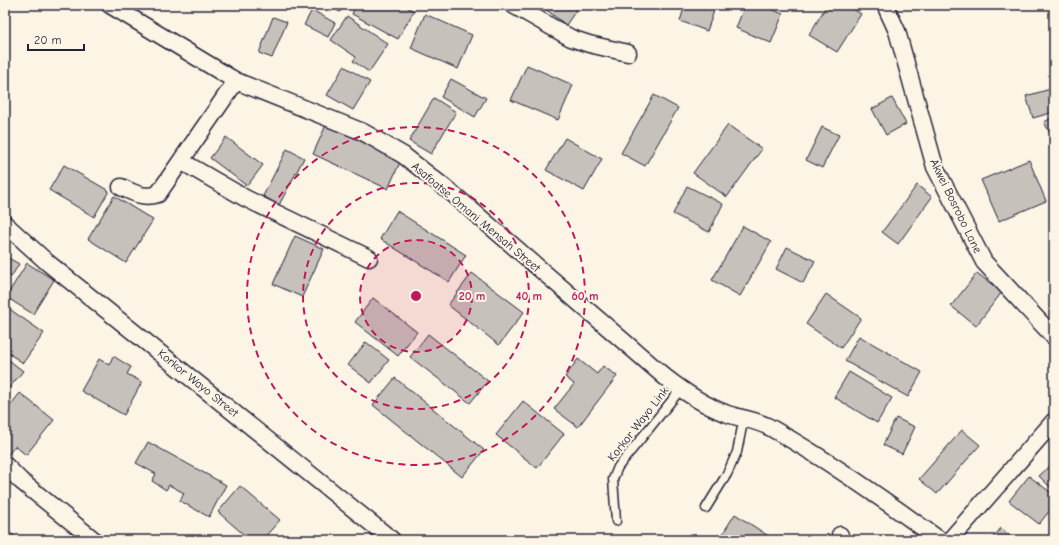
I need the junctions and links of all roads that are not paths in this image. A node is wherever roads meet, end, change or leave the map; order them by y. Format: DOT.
graph roads {
  1 [pos="110,5"];
  2 [pos="513,5"];
  3 [pos="885,5"];
  4 [pos="628,53"];
  5 [pos="236,81"];
  6 [pos="181,161"];
  7 [pos="121,187"];
  8 [pos="5,224"];
  9 [pos="369,258"];
  10 [pos="1054,337"];
  11 [pos="681,389"];
  12 [pos="744,417"];
  13 [pos="1054,421"];
  14 [pos="5,465"];
  15 [pos="706,508"];
  16 [pos="616,522"];
  17 [pos="94,540"];
  18 [pos="392,540"];
  19 [pos="940,540"];
  20 [pos="950,540"];
  1 -- 5 [label="street, Asafoatse Omani Mensah Street"];
  2 -- 4 [label="street"];
  3 -- 10 [label="street, Akwei Bosrobo Lane"];
  5 -- 6 [label="street"];
  5 -- 11 [label="street, Asafoatse Omani Mensah Street"];
  6 -- 7 [label="street"];
  6 -- 9 [label="street"];
  8 -- 18 [label="street, Korkor Wayo Street"];
  11 -- 12 [label="street, Asafoatse Omani Mensah Street"];
  11 -- 16 [label="lane, Korkor Wayo Link"];
  12 -- 15 [label="lane"];
  12 -- 19 [label="street, Asafoatse Omani Mensah Street"];
  13 -- 20 [label="street"];
  14 -- 17 [label="street"];
}
